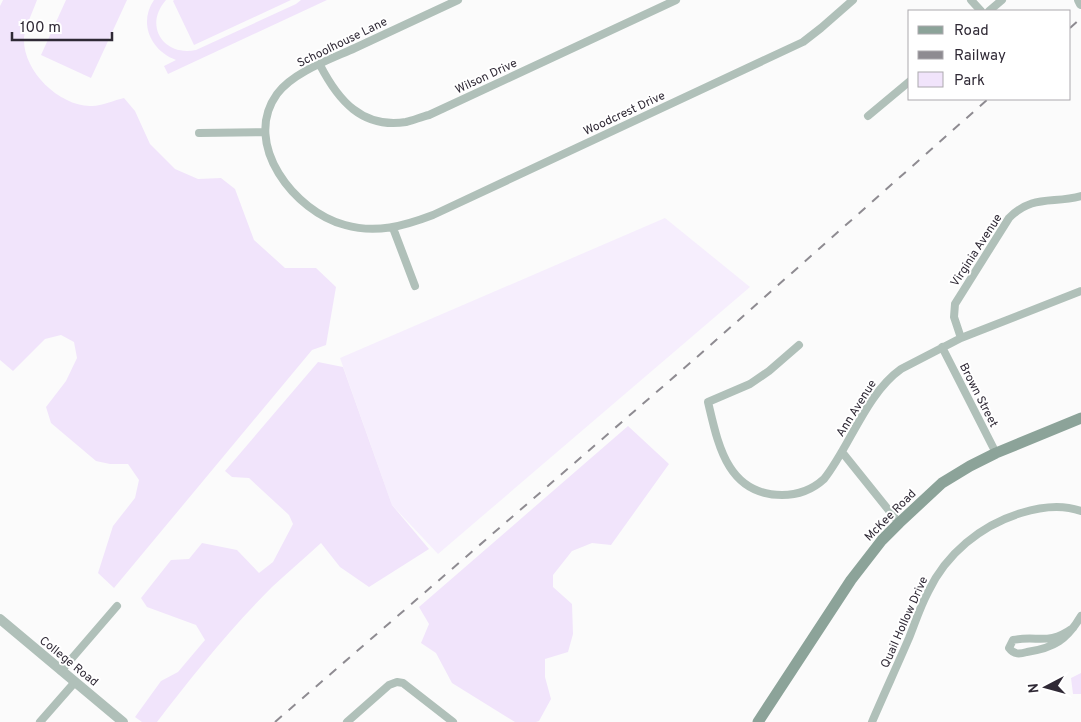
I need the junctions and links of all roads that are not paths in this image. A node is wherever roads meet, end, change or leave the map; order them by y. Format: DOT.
graph roads {
  1 [pos="458,0"];
  2 [pos="676,0"];
  3 [pos="853,0"];
  4 [pos="971,0"];
  5 [pos="1002,0"];
  6 [pos="1079,0"];
  7 [pos="1081,4"];
  8 [pos="980,10"];
  9 [pos="990,10"];
  10 [pos="320,65"];
  11 [pos="908,83"];
  12 [pos="868,116"];
  13 [pos="265,132"];
  14 [pos="199,133"];
  15 [pos="1081,196"];
  16 [pos="393,228"];
  17 [pos="415,286"];
  18 [pos="1081,291"];
  19 [pos="961,338"];
  20 [pos="799,345"];
  21 [pos="942,347"];
  22 [pos="1081,418"];
  23 [pos="842,452"];
  24 [pos="996,453"];
  25 [pos="1081,511"];
  26 [pos="899,522"];
  27 [pos="117,606"];
  28 [pos="1081,616"];
  29 [pos="0,619"];
  30 [pos="1073,628"];
  31 [pos="62,671"];
  32 [pos="75,682"];
  33 [pos="760,721"];
  34 [pos="40,722"];
  35 [pos="123,722"];
  36 [pos="347,722"];
  37 [pos="453,722"];
  38 [pos="872,722"];
  1 -- 10 [label="street, Schoolhouse Lane"];
  2 -- 10 [label="street, Wilson Drive"];
  3 -- 16 [label="street, Woodcrest Drive"];
  4 -- 8 [label="street"];
  5 -- 9 [label="street"];
  6 -- 7 [label="street"];
  10 -- 13 [label="street, Schoolhouse Lane"];
  11 -- 12 [label="street"];
  13 -- 14 [label="street"];
  13 -- 16 [label="street, Woodcrest Drive"];
  15 -- 19 [label="street, Virginia Avenue"];
  16 -- 17 [label="street"];
  18 -- 19 [label="street, Ann Avenue"];
  19 -- 21 [label="street, Ann Avenue"];
  20 -- 23 [label="street, Ann Avenue"];
  21 -- 23 [label="street, Ann Avenue"];
  21 -- 24 [label="street, Brown Street"];
  22 -- 24 [label="main road, McKee Road"];
  23 -- 26 [label="street"];
  24 -- 26 [label="main road, McKee Road"];
  25 -- 38 [label="street, Quail Hollow Drive"];
  26 -- 33 [label="main road, McKee Road"];
  27 -- 31 [label="street"];
  28 -- 30 [label="street"];
  29 -- 31 [label="street, College Road"];
  30 -- 30 [label="street"];
  31 -- 32 [label="street, College Road"];
  32 -- 34 [label="street"];
  32 -- 35 [label="street, College Road"];
  36 -- 37 [label="street"];
}
